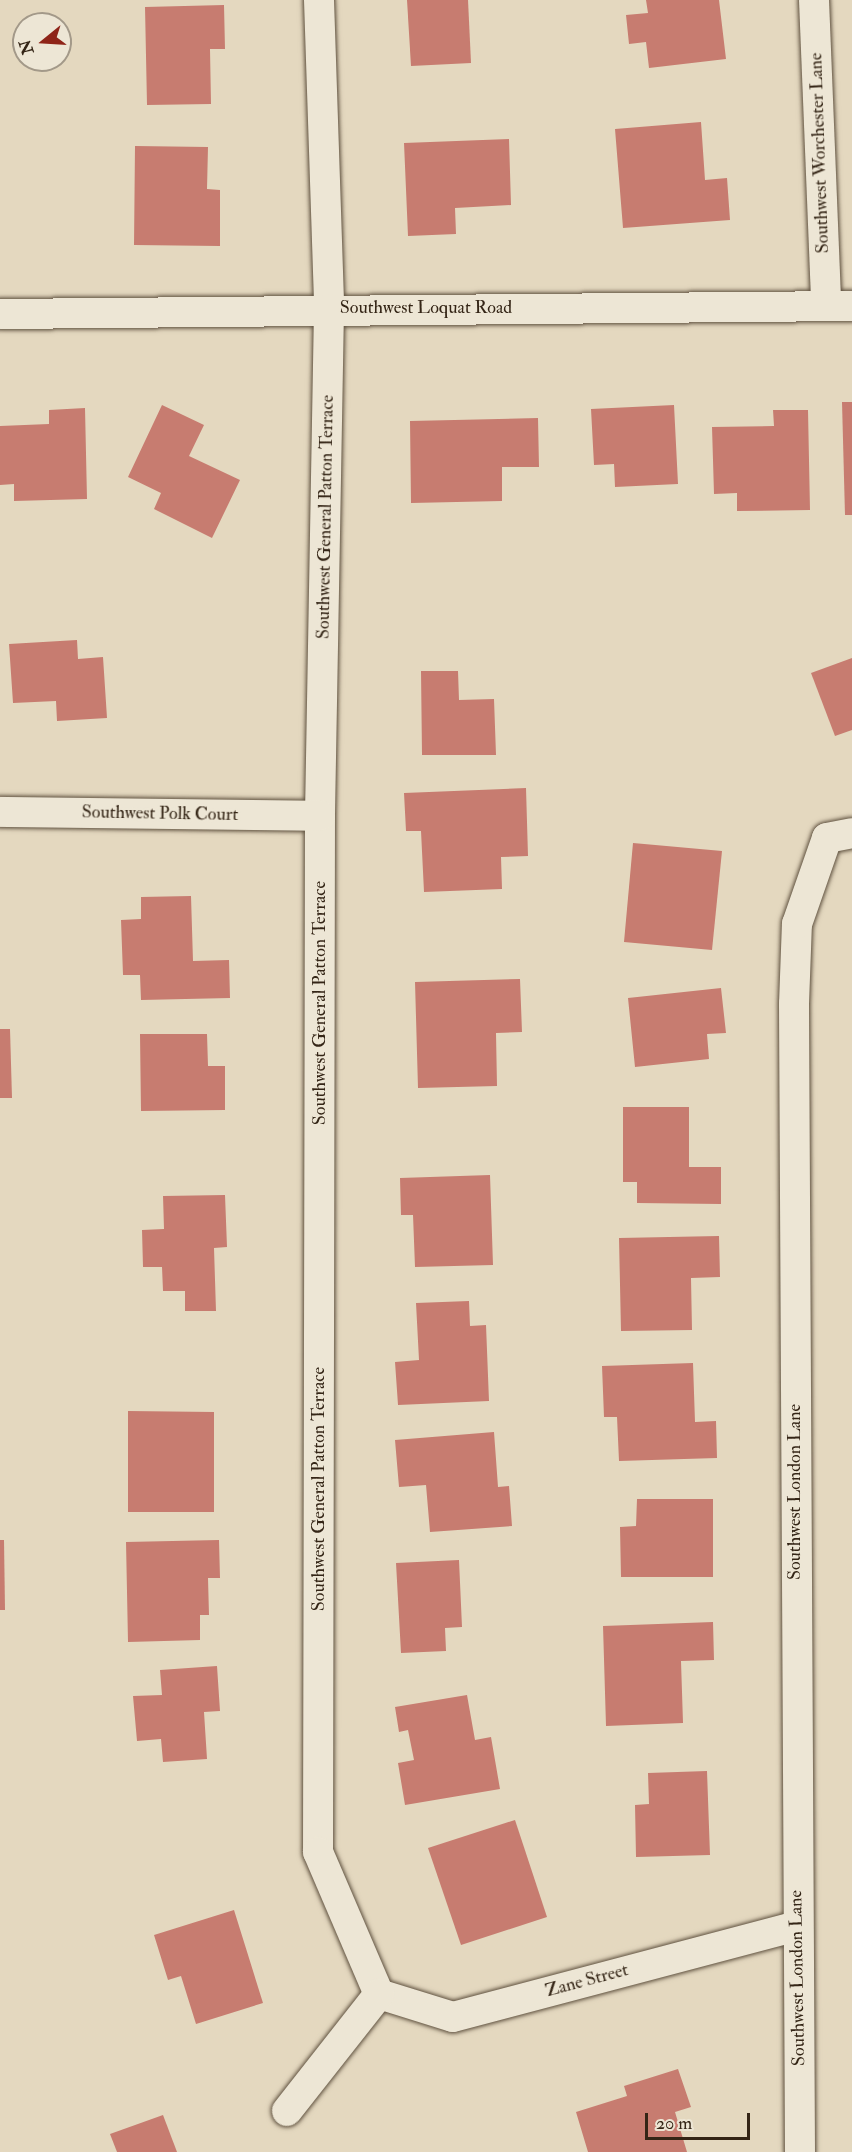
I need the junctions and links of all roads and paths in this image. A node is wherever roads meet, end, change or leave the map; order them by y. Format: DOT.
graph roads {
  1 [pos="319,0"];
  2 [pos="814,0"];
  3 [pos="839,305"];
  4 [pos="329,309"];
  5 [pos="0,314"];
  6 [pos="0,812"];
  7 [pos="320,816"];
  8 [pos="840,836"];
  9 [pos="797,1926"];
  10 [pos="379,1994"];
  11 [pos="288,2111"];
  12 [pos="800,2152"];
  1 -- 4 [label="street, Southwest General Patton Terrace"];
  2 -- 3 [label="street, Southwest Worchester Lane"];
  3 -- 4 [label="street, Southwest Loquat Road"];
  4 -- 5 [label="street, Southwest Loquat Road"];
  4 -- 7 [label="street, Southwest General Patton Terrace"];
  6 -- 7 [label="street, Southwest Polk Court"];
  7 -- 10 [label="street, Southwest General Patton Terrace"];
  8 -- 9 [label="street, Southwest London Lane"];
  9 -- 10 [label="street, Zane Street"];
  9 -- 12 [label="street, Southwest London Lane"];
  10 -- 11 [label="street"];
}
